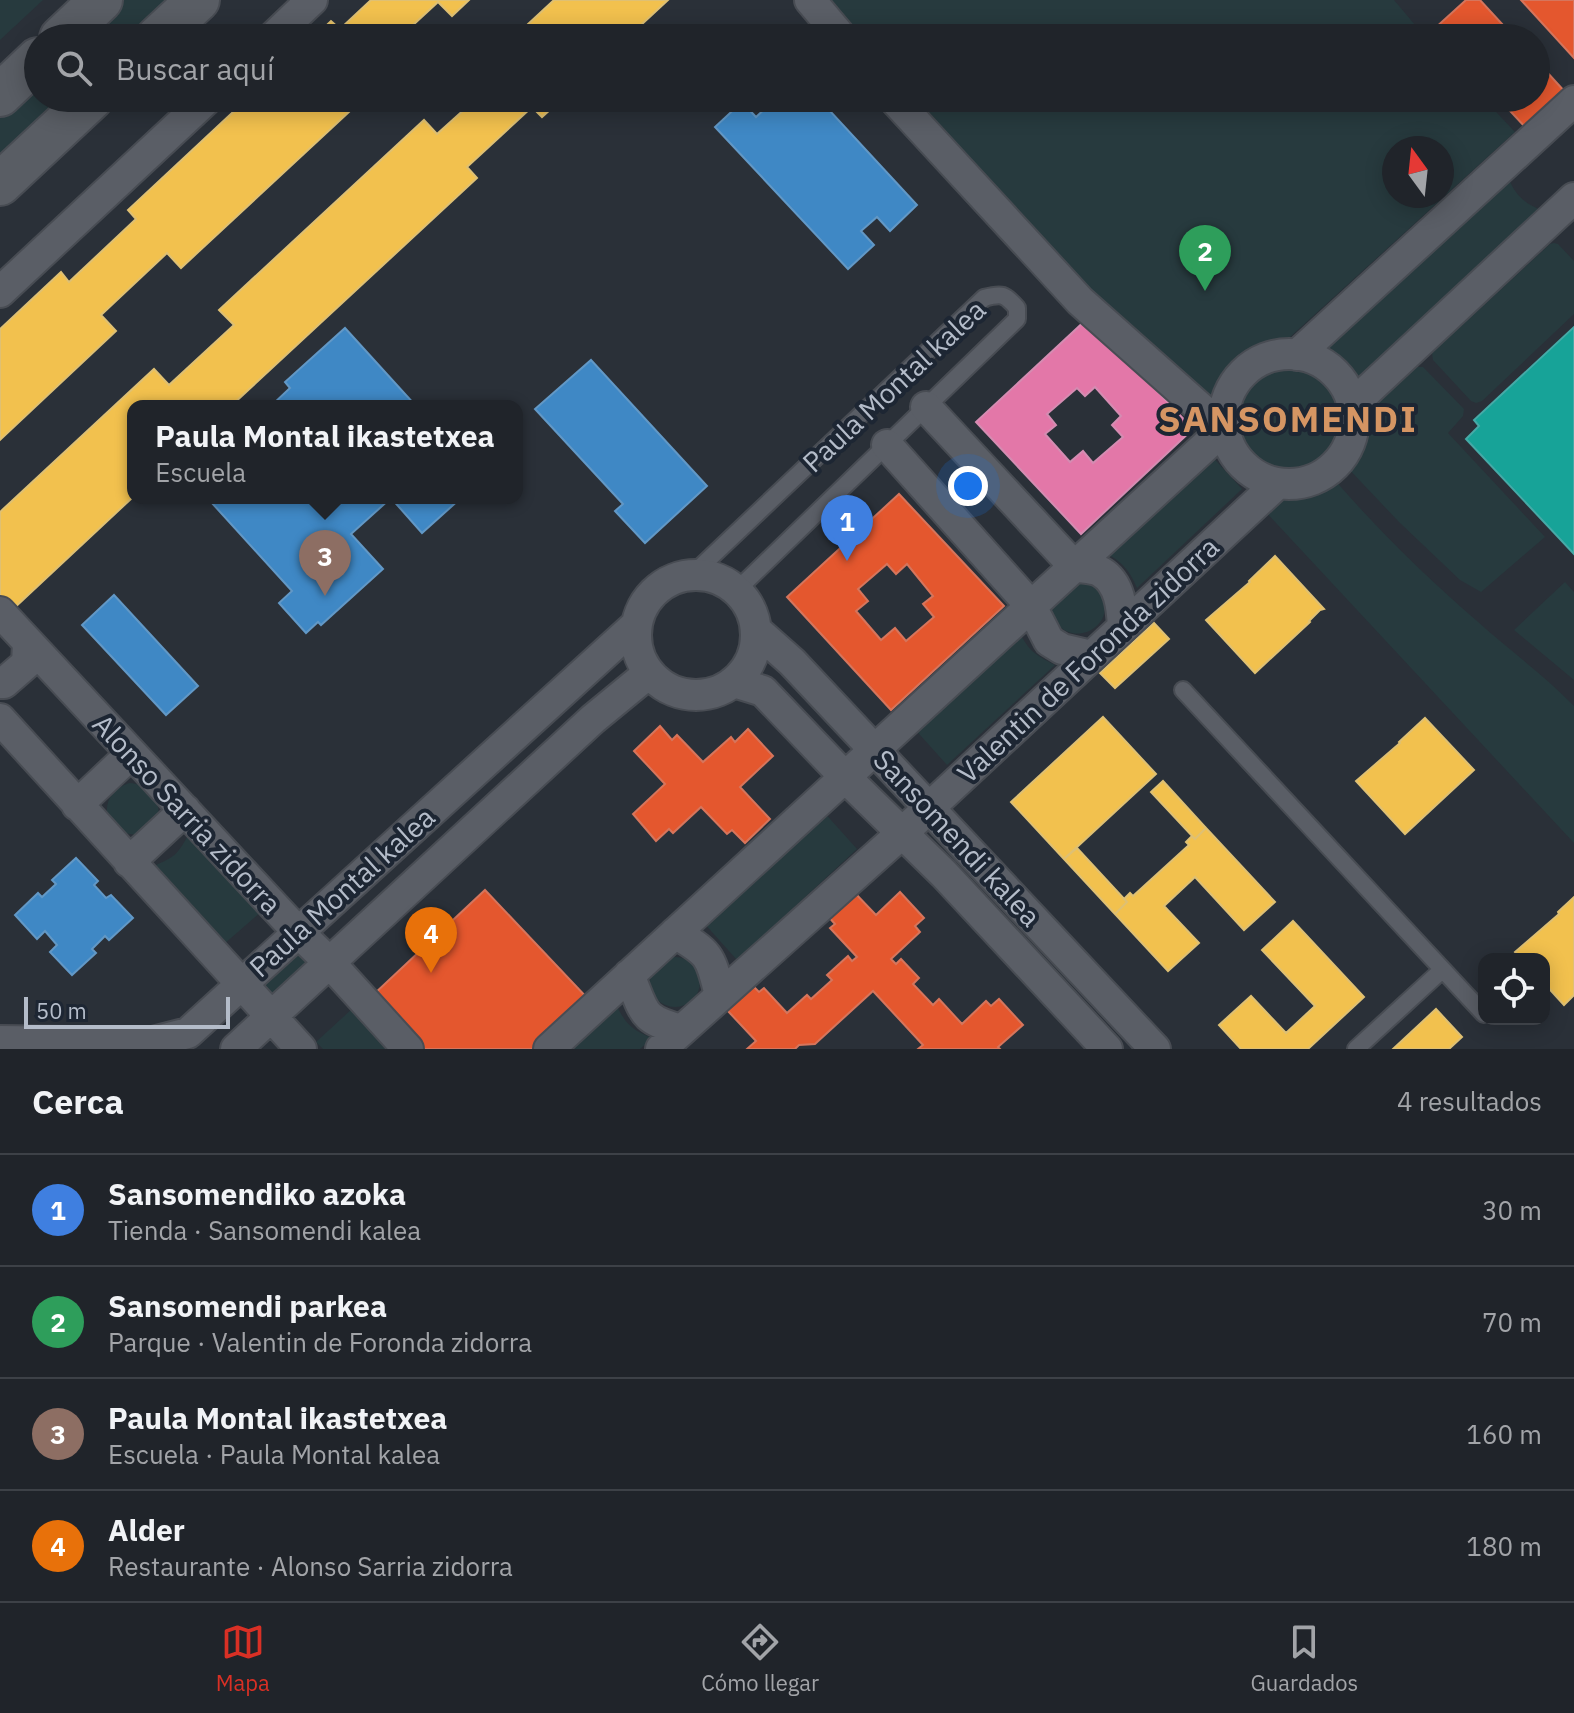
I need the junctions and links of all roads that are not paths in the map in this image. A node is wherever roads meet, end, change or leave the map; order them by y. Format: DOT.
graph roads {
  1 [pos="101,0"];
  2 [pos="198,0"];
  3 [pos="312,0"];
  4 [pos="810,0"];
  5 [pos="76,24"];
  6 [pos="172,24"];
  7 [pos="287,24"];
  8 [pos="830,24"];
  9 [pos="24,72"];
  10 [pos="0,95"];
  11 [pos="1574,101"];
  12 [pos="77,112"];
  13 [pos="193,112"];
  14 [pos="906,112"];
  15 [pos="0,184"];
  16 [pos="1574,198"];
  17 [pos="0,292"];
  18 [pos="1297,355"];
  19 [pos="1352,405"];
  20 [pos="926,407"];
  21 [pos="1224,429"];
  22 [pos="887,445"];
  23 [pos="1278,483"];
  24 [pos="1074,566"];
  25 [pos="692,575"];
  26 [pos="737,590"];
  27 [pos="1031,606"];
  28 [pos="0,612"];
  29 [pos="636,625"];
  30 [pos="1123,627"];
  31 [pos="757,631"];
  32 [pos="28,644"];
  33 [pos="1092,656"];
  34 [pos="649,673"];
  35 [pos="734,682"];
  36 [pos="0,683"];
  37 [pos="1183,690"];
  38 [pos="0,719"];
  39 [pos="875,750"];
  40 [pos="131,754"];
  41 [pos="845,777"];
  42 [pos="77,805"];
  43 [pos="929,808"];
  44 [pos="185,810"];
  45 [pos="901,834"];
  46 [pos="129,862"];
  47 [pos="298,932"];
  48 [pos="675,933"];
  49 [pos="330,963"];
  50 [pos="1442,970"];
  51 [pos="629,975"];
  52 [pos="241,983"];
  53 [pos="720,995"];
  54 [pos="1478,1008"];
  55 [pos="272,1017"];
  56 [pos="671,1040"];
  57 [pos="0,1041"];
  58 [pos="236,1049"];
  59 [pos="301,1049"];
  60 [pos="408,1049"];
  61 [pos="549,1049"];
  62 [pos="1107,1049"];
  63 [pos="1155,1049"];
  64 [pos="1356,1049"];
  1 -- 5 [label="main road"];
  2 -- 6 [label="main road"];
  3 -- 7 [label="street"];
  4 -- 8 [label="street"];
  9 -- 10 [label="main road"];
  11 -- 18 [label="street"];
  12 -- 15 [label="main road"];
  13 -- 17 [label="street"];
  14 -- 21 [label="street"];
  16 -- 19 [label="street"];
  18 -- 19 [label="street"];
  18 -- 21 [label="street"];
  19 -- 23 [label="street"];
  20 -- 22 [label="lane, Paula Montal kalea"];
  20 -- 24 [label="street"];
  20 -- 25 [label="lane, Paula Montal kalea"];
  21 -- 23 [label="street"];
  21 -- 24 [label="street"];
  22 -- 26 [label="lane, Paula Montal kalea"];
  22 -- 27 [label="street"];
  23 -- 30 [label="street, Valentin de Foronda zidorra"];
  24 -- 27 [label="street"];
  24 -- 30 [label="street"];
  25 -- 26 [label="street"];
  25 -- 29 [label="street"];
  26 -- 31 [label="street"];
  27 -- 33 [label="street"];
  27 -- 39 [label="street"];
  28 -- 32 [label="street, Alonso Sarria zidorra"];
  29 -- 34 [label="street"];
  29 -- 47 [label="street, Paula Montal kalea"];
  30 -- 33 [label="street, Valentin de Foronda zidorra"];
  31 -- 35 [label="street"];
  31 -- 39 [label="street, Sansomendi kalea"];
  32 -- 36 [label="street"];
  32 -- 40 [label="street, Alonso Sarria zidorra"];
  33 -- 43 [label="street, Valentin de Foronda zidorra"];
  34 -- 35 [label="street"];
  34 -- 49 [label="street, Paula Montal kalea"];
  35 -- 41 [label="street, Sansomendi kalea"];
  37 -- 50 [label="lane"];
  38 -- 42 [label="street"];
  39 -- 41 [label="street"];
  39 -- 43 [label="street, Sansomendi kalea"];
  40 -- 42 [label="street"];
  40 -- 44 [label="street, Alonso Sarria zidorra"];
  41 -- 45 [label="street, Sansomendi kalea"];
  41 -- 48 [label="street"];
  42 -- 46 [label="street"];
  43 -- 45 [label="street, Valentin de Foronda zidorra"];
  43 -- 63 [label="street, Sansomendi kalea"];
  44 -- 46 [label="street"];
  44 -- 47 [label="street, Alonso Sarria zidorra"];
  45 -- 53 [label="street, Valentin de Foronda zidorra"];
  45 -- 62 [label="street, Sansomendi kalea"];
  46 -- 52 [label="street"];
  47 -- 49 [label="street, Alonso Sarria zidorra"];
  47 -- 52 [label="street, Paula Montal kalea"];
  48 -- 51 [label="street"];
  48 -- 53 [label="street"];
  49 -- 55 [label="street, Paula Montal kalea"];
  49 -- 60 [label="street, Alonso Sarria zidorra"];
  50 -- 54 [label="lane"];
  50 -- 64 [label="lane"];
  51 -- 56 [label="street, Valentin de Foronda zidorra"];
  51 -- 61 [label="street"];
  52 -- 55 [label="street"];
  52 -- 57 [label="street, Paula Montal kalea"];
  53 -- 56 [label="street, Valentin de Foronda zidorra"];
  55 -- 58 [label="street, Paula Montal kalea"];
  55 -- 59 [label="street"];
}
